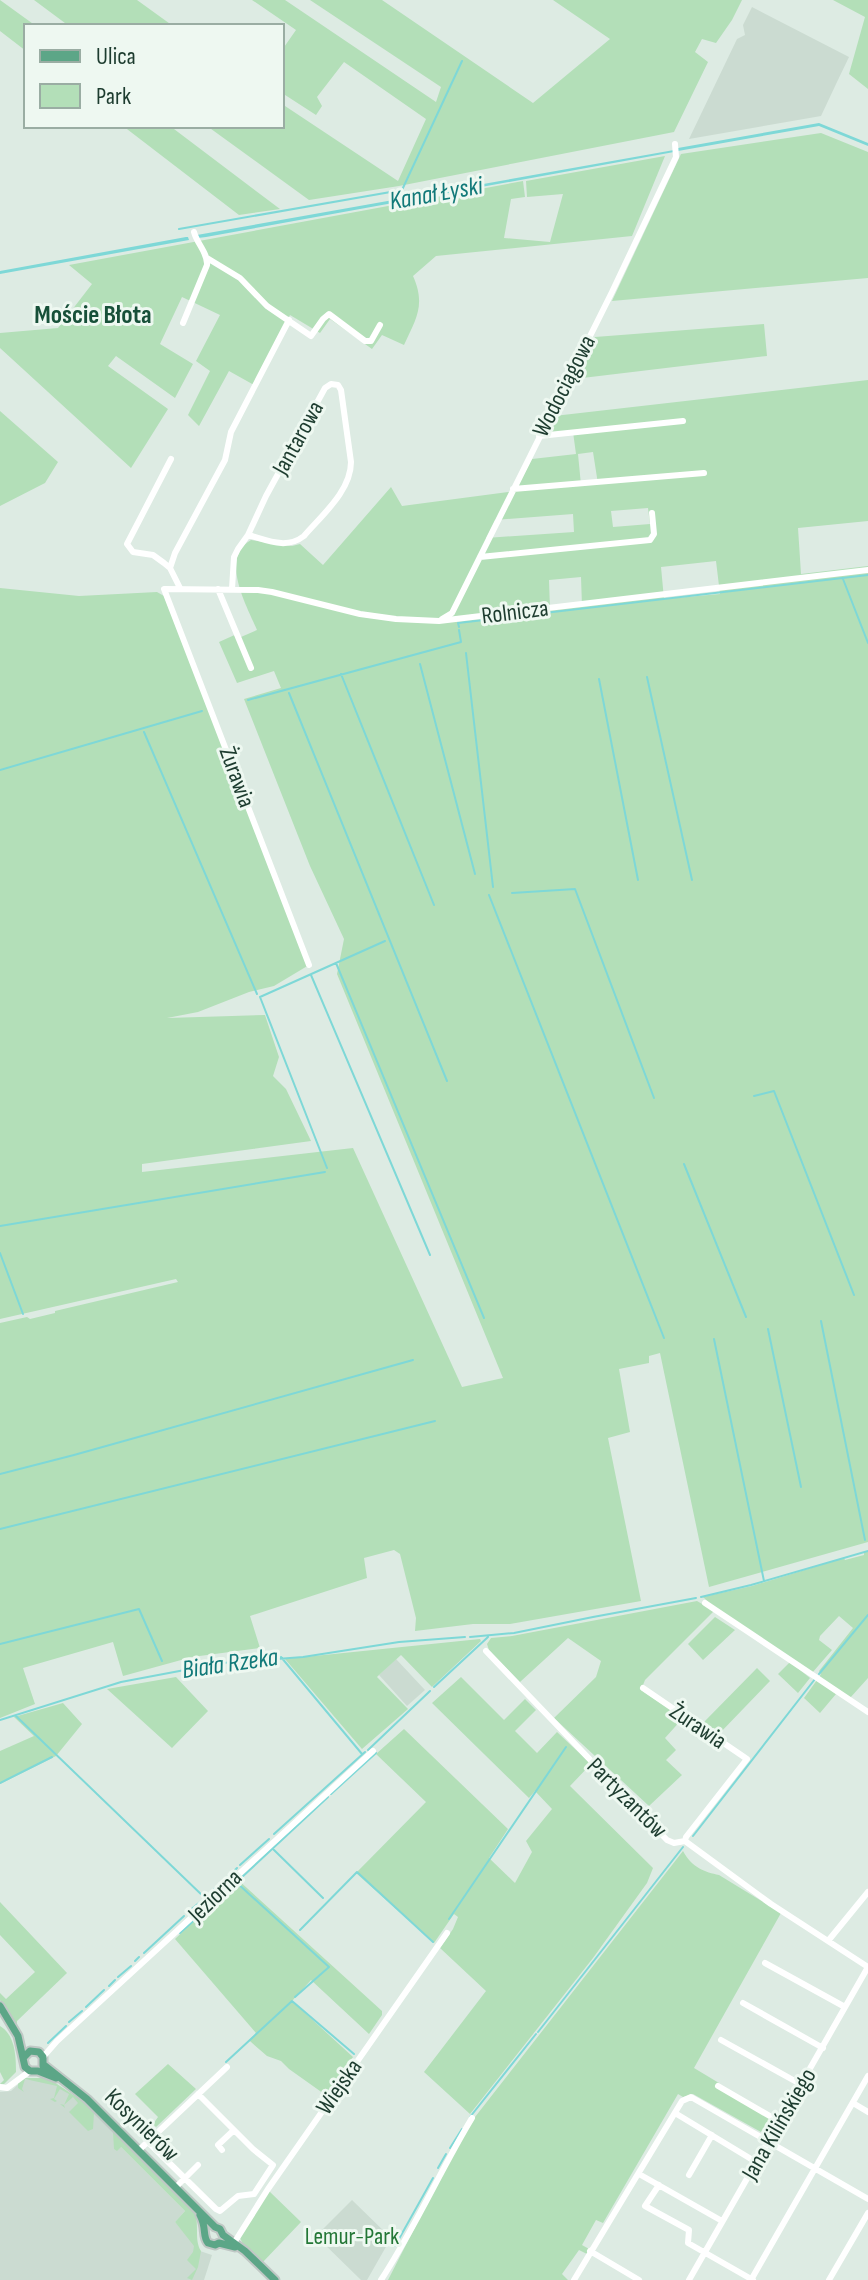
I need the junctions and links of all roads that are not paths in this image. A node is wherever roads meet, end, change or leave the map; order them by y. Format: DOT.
graph roads {
  1 [pos="675,144"];
  2 [pos="194,232"];
  3 [pos="207,258"];
  4 [pos="289,320"];
  5 [pos="183,323"];
  6 [pos="380,325"];
  7 [pos="683,421"];
  8 [pos="539,436"];
  9 [pos="171,459"];
  10 [pos="704,473"];
  11 [pos="513,489"];
  12 [pos="652,513"];
  13 [pos="248,535"];
  14 [pos="480,557"];
  15 [pos="170,568"];
  16 [pos="868,570"];
  17 [pos="180,588"];
  18 [pos="164,589"];
  19 [pos="218,589"];
  20 [pos="232,589"];
  21 [pos="439,621"];
  22 [pos="251,668"];
  23 [pos="309,965"];
  24 [pos="705,1603"];
  25 [pos="486,1651"];
  26 [pos="643,1688"];
  27 [pos="868,1712"];
  28 [pos="373,1751"];
  29 [pos="685,1841"];
  30 [pos="868,1892"];
  31 [pos="447,1933"];
  32 [pos="828,1941"];
  33 [pos="765,1963"];
  34 [pos="868,1967"];
  35 [pos="743,2003"];
  36 [pos="0,2006"];
  37 [pos="845,2007"];
  38 [pos="721,2040"];
  39 [pos="823,2048"];
  40 [pos="34,2061"];
  41 [pos="227,2067"];
  42 [pos="868,2076"];
  43 [pos="802,2085"];
  44 [pos="718,2086"];
  45 [pos="0,2087"];
  46 [pos="198,2094"];
  47 [pos="853,2103"];
  48 [pos="868,2112"];
  49 [pos="675,2113"];
  50 [pos="472,2118"];
  51 [pos="780,2122"];
  52 [pos="234,2130"];
  53 [pos="712,2135"];
  54 [pos="147,2141"];
  55 [pos="769,2141"];
  56 [pos="139,2150"];
  57 [pos="222,2150"];
  58 [pos="756,2162"];
  59 [pos="198,2165"];
  60 [pos="815,2168"];
  61 [pos="639,2174"];
  62 [pos="689,2175"];
  63 [pos="185,2179"];
  64 [pos="659,2185"];
  65 [pos="176,2187"];
  66 [pos="868,2199"];
  67 [pos="191,2202"];
  68 [pos="868,2213"];
  69 [pos="722,2221"];
  70 [pos="215,2227"];
  71 [pos="206,2230"];
  72 [pos="221,2239"];
  73 [pos="234,2243"];
  74 [pos="245,2251"];
  75 [pos="590,2251"];
  76 [pos="705,2253"];
  77 [pos="275,2280"];
  78 [pos="381,2280"];
  79 [pos="574,2280"];
  80 [pos="639,2280"];
  81 [pos="689,2280"];
  82 [pos="752,2280"];
  83 [pos="829,2280"];
  1 -- 8 [label="street, Wodociągowa"];
  2 -- 3 [label="street"];
  3 -- 4 [label="street"];
  3 -- 5 [label="street"];
  4 -- 6 [label="street"];
  4 -- 15 [label="street"];
  7 -- 8 [label="street"];
  8 -- 11 [label="street, Wodociągowa"];
  9 -- 15 [label="street"];
  10 -- 11 [label="street"];
  11 -- 14 [label="street, Wodociągowa"];
  12 -- 14 [label="street"];
  13 -- 13 [label="street, Jantarowa"];
  13 -- 20 [label="street, Jantarowa"];
  14 -- 21 [label="street, Wodociągowa"];
  15 -- 17 [label="street"];
  16 -- 21 [label="street, Rolnicza"];
  17 -- 18 [label="street, Rolnicza"];
  17 -- 19 [label="street, Rolnicza"];
  18 -- 23 [label="street, Żurawia"];
  19 -- 20 [label="street, Rolnicza"];
  19 -- 22 [label="street"];
  20 -- 21 [label="street, Rolnicza"];
  24 -- 27 [label="street"];
  25 -- 29 [label="street, Partyzantów"];
  26 -- 29 [label="street, Żurawia"];
  28 -- 40 [label="street, Jeziorna"];
  29 -- 32 [label="street, Partyzantów"];
  30 -- 32 [label="street"];
  31 -- 73 [label="street, Wiejska"];
  32 -- 34 [label="street, Partyzantów"];
  33 -- 37 [label="street"];
  34 -- 37 [label="street, Jana Kilińskiego"];
  35 -- 39 [label="street"];
  36 -- 40 [label="main road"];
  37 -- 39 [label="street, Jana Kilińskiego"];
  38 -- 43 [label="street"];
  39 -- 43 [label="street, Jana Kilińskiego"];
  40 -- 45 [label="street"];
  40 -- 56 [label="main road, Kosynierów"];
  41 -- 46 [label="street"];
  42 -- 47 [label="street"];
  43 -- 51 [label="street, Jana Kilińskiego"];
  44 -- 51 [label="street"];
  46 -- 52 [label="street"];
  46 -- 54 [label="street"];
  47 -- 48 [label="street"];
  47 -- 60 [label="street"];
  49 -- 53 [label="street"];
  49 -- 55 [label="street"];
  49 -- 61 [label="street"];
  50 -- 78 [label="street"];
  51 -- 55 [label="street, Jana Kilińskiego"];
  52 -- 57 [label="street"];
  52 -- 63 [label="street"];
  53 -- 58 [label="street"];
  53 -- 62 [label="street"];
  54 -- 56 [label="street"];
  54 -- 63 [label="street"];
  55 -- 58 [label="street, Jana Kilińskiego"];
  55 -- 60 [label="street"];
  56 -- 65 [label="main road, Kosynierów"];
  58 -- 69 [label="street, Jana Kilińskiego"];
  59 -- 63 [label="street"];
  60 -- 66 [label="street"];
  60 -- 82 [label="street"];
  61 -- 64 [label="street"];
  61 -- 75 [label="street"];
  63 -- 65 [label="street"];
  64 -- 69 [label="street"];
  64 -- 76 [label="street"];
  65 -- 67 [label="main road, Kosynierów"];
  67 -- 70 [label="main road, Kosynierów"];
  67 -- 71 [label="main road, Kosynierów"];
  68 -- 83 [label="street"];
  69 -- 76 [label="street, Jana Kilińskiego"];
  70 -- 71 [label="main road"];
  70 -- 72 [label="main road"];
  71 -- 72 [label="main road"];
  72 -- 73 [label="main road"];
  72 -- 74 [label="main road"];
  73 -- 74 [label="main road"];
  74 -- 77 [label="main road"];
  75 -- 79 [label="street"];
  75 -- 80 [label="street"];
  76 -- 81 [label="street, Jana Kilińskiego"];
  76 -- 82 [label="street"];
}
